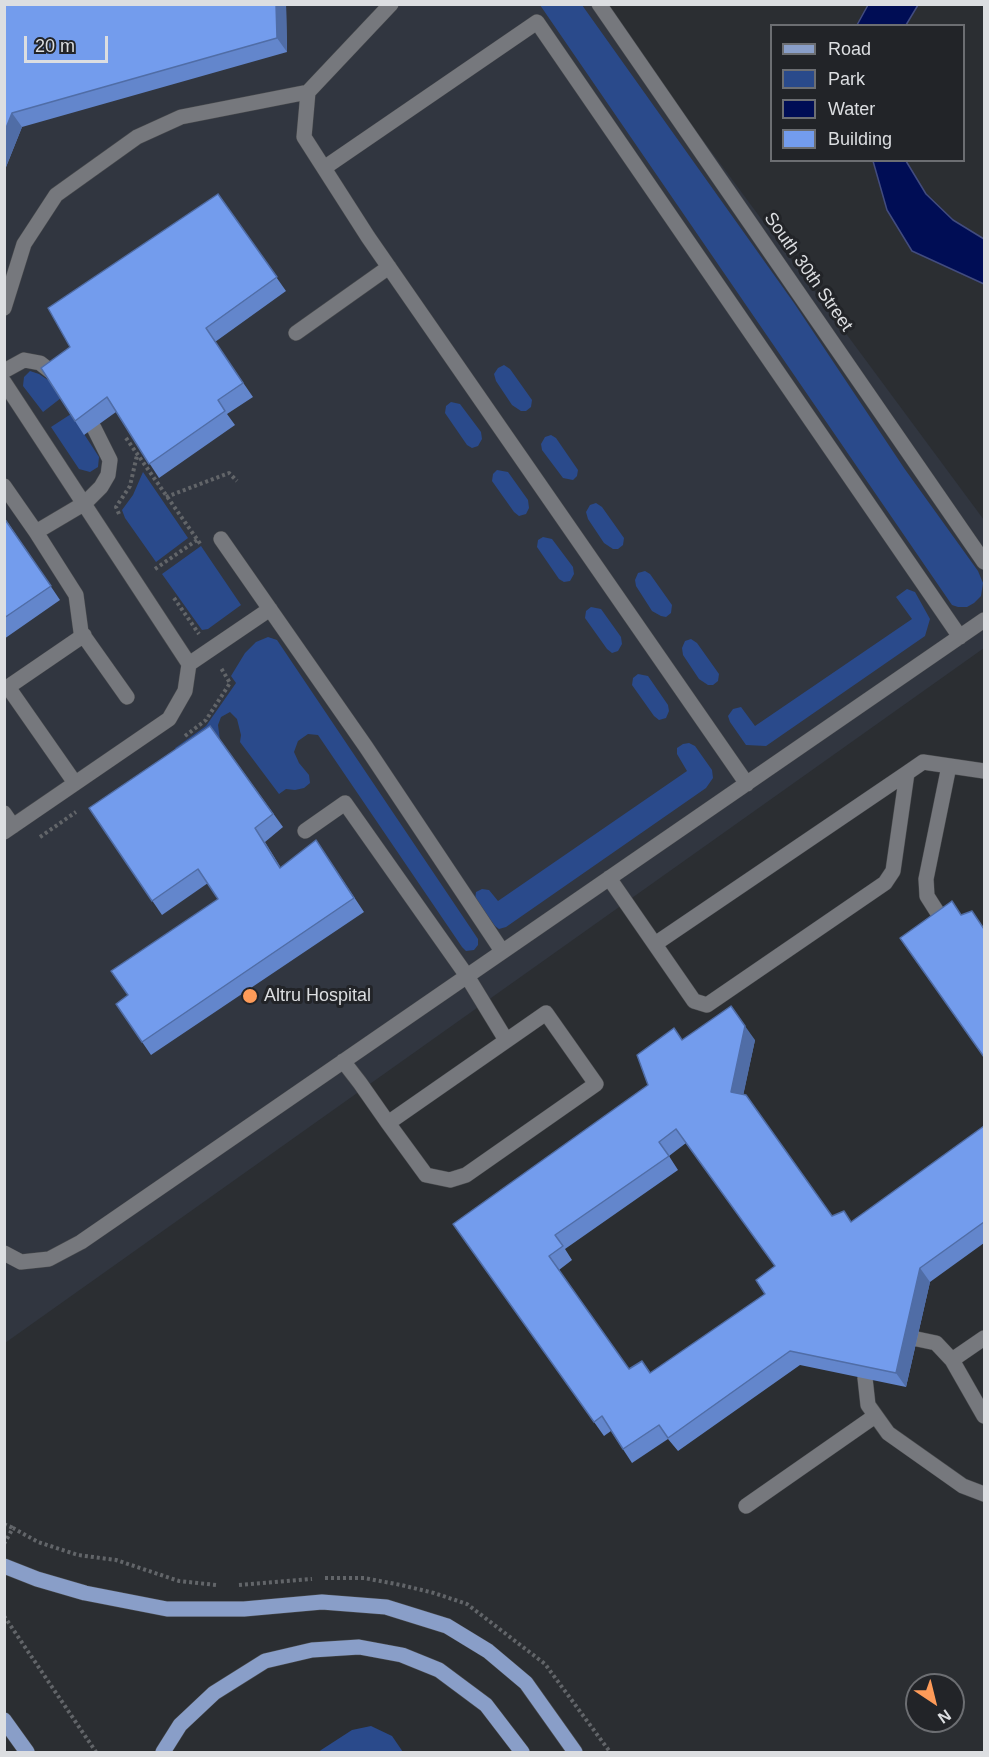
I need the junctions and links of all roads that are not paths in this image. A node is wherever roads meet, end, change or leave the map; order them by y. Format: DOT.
graph roads {
  1 [pos="391,4"];
  2 [pos="599,4"];
  3 [pos="308,92"];
  4 [pos="324,168"];
  5 [pos="389,267"];
  6 [pos="4,308"];
  7 [pos="296,333"];
  8 [pos="4,371"];
  9 [pos="58,377"];
  10 [pos="4,382"];
  11 [pos="94,428"];
  12 [pos="4,486"];
  13 [pos="85,503"];
  14 [pos="36,532"];
  15 [pos="221,539"];
  16 [pos="984,562"];
  17 [pos="270,609"];
  18 [pos="984,620"];
  19 [pos="84,635"];
  20 [pos="960,637"];
  21 [pos="189,663"];
  22 [pos="127,697"];
  23 [pos="949,766"];
  24 [pos="984,771"];
  25 [pos="907,773"];
  26 [pos="75,783"];
  27 [pos="747,784"];
  28 [pos="7,823"];
  29 [pos="305,831"];
  30 [pos="609,878"];
  31 [pos="946,926"];
  32 [pos="655,944"];
  33 [pos="502,951"];
  34 [pos="467,976"];
  35 [pos="506,1040"];
  36 [pos="343,1061"];
  37 [pos="388,1123"];
  38 [pos="4,1252"];
  39 [pos="984,1338"];
  40 [pos="917,1339"];
  41 [pos="952,1360"];
  42 [pos="865,1378"];
  43 [pos="875,1416"];
  44 [pos="984,1416"];
  45 [pos="984,1494"];
  46 [pos="746,1506"];
  47 [pos="4,1566"];
  48 [pos="4,1720"];
  49 [pos="27,1752"];
  50 [pos="163,1752"];
  51 [pos="522,1752"];
  52 [pos="575,1752"];
  1 -- 3 [label="street"];
  2 -- 16 [label="street, South 30th Street"];
  3 -- 4 [label="street"];
  3 -- 6 [label="street"];
  4 -- 5 [label="street"];
  4 -- 20 [label="street"];
  5 -- 7 [label="street"];
  5 -- 27 [label="street"];
  8 -- 9 [label="street"];
  10 -- 13 [label="street"];
  11 -- 13 [label="street"];
  12 -- 14 [label="street"];
  13 -- 14 [label="street"];
  13 -- 21 [label="street"];
  14 -- 19 [label="street"];
  15 -- 17 [label="street"];
  17 -- 21 [label="street"];
  17 -- 33 [label="street"];
  18 -- 20 [label="street"];
  19 -- 22 [label="street"];
  19 -- 26 [label="street"];
  20 -- 27 [label="street"];
  21 -- 26 [label="street"];
  23 -- 24 [label="street"];
  23 -- 25 [label="street"];
  23 -- 31 [label="street"];
  25 -- 32 [label="street"];
  25 -- 32 [label="street"];
  26 -- 28 [label="street"];
  27 -- 30 [label="street"];
  29 -- 34 [label="street"];
  30 -- 32 [label="street"];
  30 -- 33 [label="street"];
  33 -- 34 [label="street"];
  34 -- 35 [label="street"];
  34 -- 36 [label="street"];
  35 -- 37 [label="street"];
  35 -- 37 [label="street"];
  36 -- 37 [label="street"];
  36 -- 38 [label="street"];
  39 -- 41 [label="street"];
  40 -- 41 [label="street"];
  41 -- 44 [label="street"];
  42 -- 43 [label="street"];
  43 -- 45 [label="street"];
  43 -- 46 [label="street"];
  47 -- 52 [label="main road"];
  48 -- 49 [label="main road"];
  50 -- 51 [label="main road"];
}
